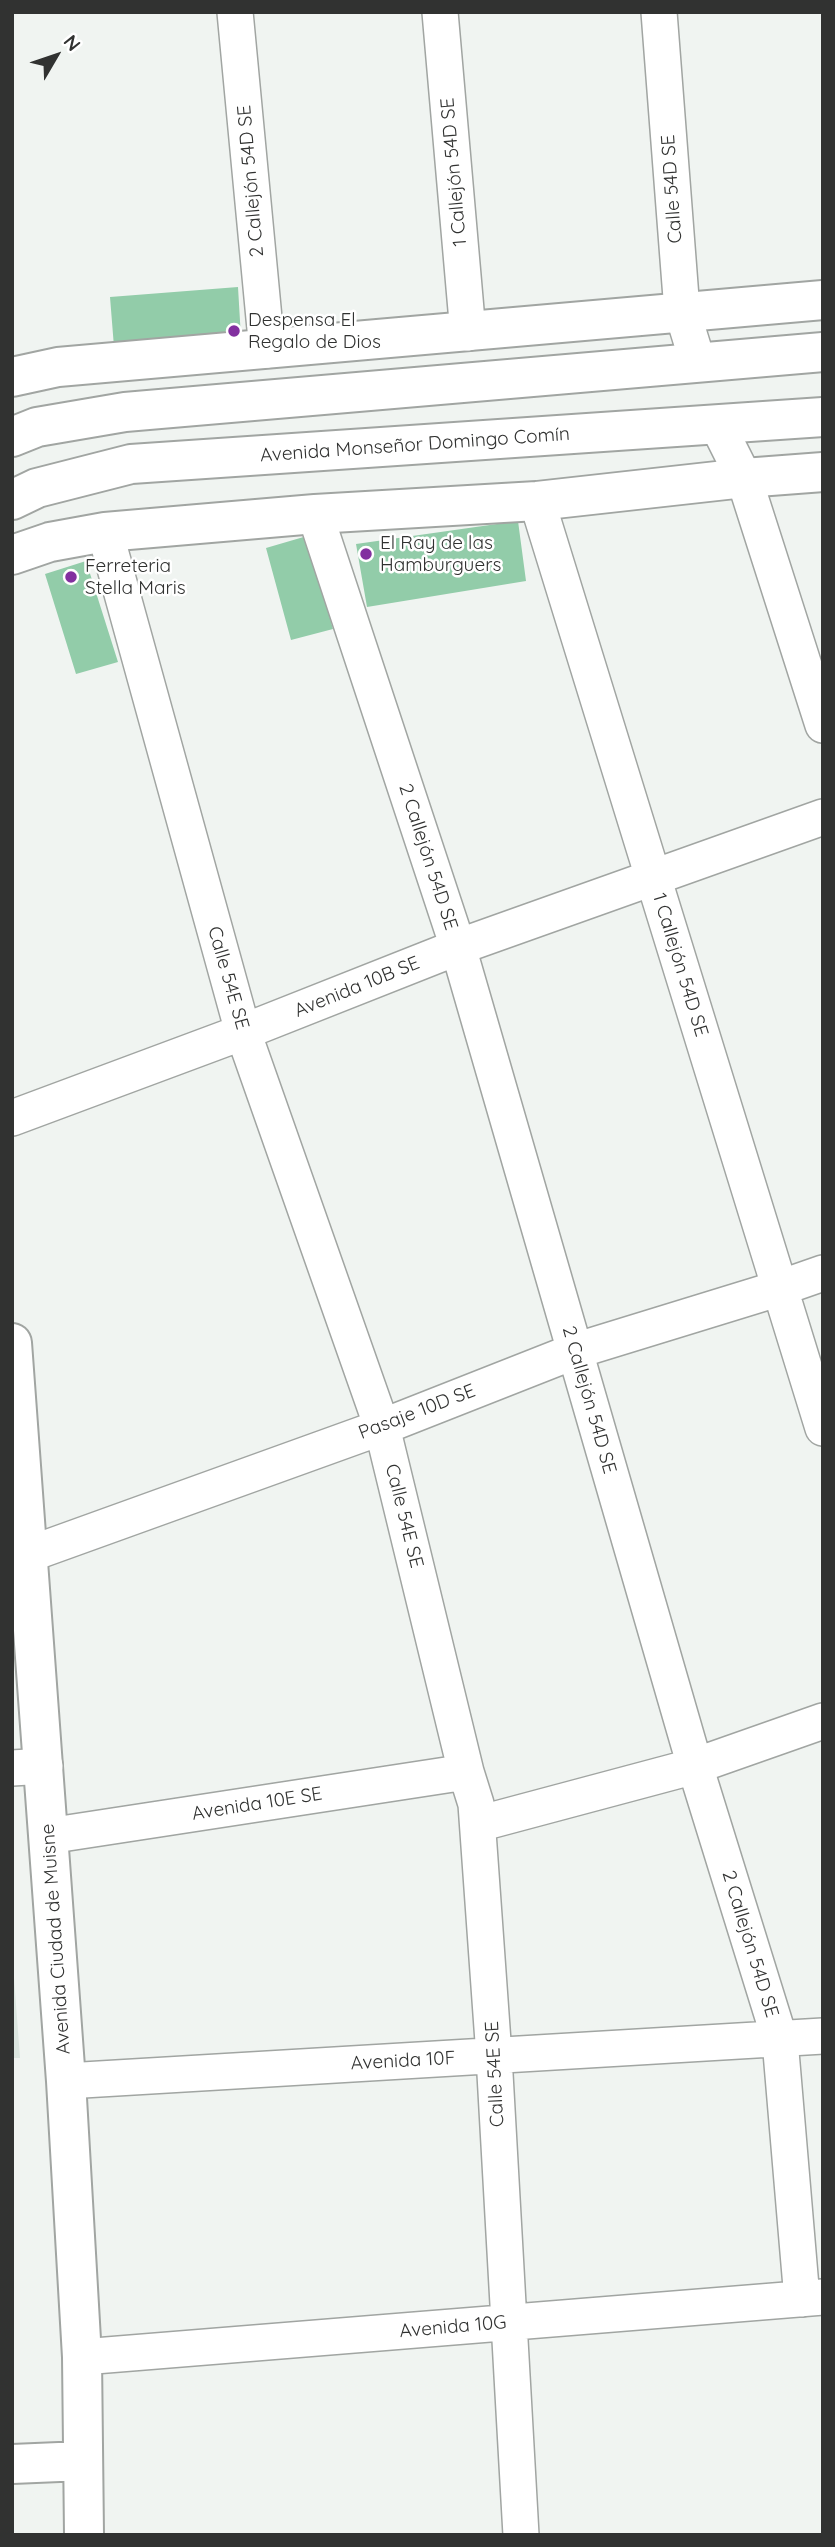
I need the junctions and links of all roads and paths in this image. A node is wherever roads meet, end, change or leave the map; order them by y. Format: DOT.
graph roads {
  1 [pos="235,12"];
  2 [pos="440,12"];
  3 [pos="659,12"];
  4 [pos="823,300"];
  5 [pos="682,311"];
  6 [pos="468,333"];
  7 [pos="267,350"];
  8 [pos="823,352"];
  9 [pos="698,363"];
  10 [pos="12,376"];
  11 [pos="823,417"];
  12 [pos="718,426"];
  13 [pos="12,437"];
  14 [pos="823,472"];
  15 [pos="744,478"];
  16 [pos="12,500"];
  17 [pos="537,502"];
  18 [pos="316,514"];
  19 [pos="105,533"];
  20 [pos="12,555"];
  21 [pos="823,725"];
  22 [pos="823,817"];
  23 [pos="653,878"];
  24 [pos="458,947"];
  25 [pos="243,1032"];
  26 [pos="12,1118"];
  27 [pos="823,1273"];
  28 [pos="780,1288"];
  29 [pos="12,1343"];
  30 [pos="575,1351"];
  31 [pos="382,1427"];
  32 [pos="823,1428"];
  33 [pos="20,1556"];
  34 [pos="823,1721"];
  35 [pos="695,1766"];
  36 [pos="28,1767"];
  37 [pos="466,1772"];
  38 [pos="478,1824"];
  39 [pos="48,1836"];
  40 [pos="823,2036"];
  41 [pos="780,2040"];
  42 [pos="494,2056"];
  43 [pos="66,2081"];
  44 [pos="813,2298"];
  45 [pos="509,2323"];
  46 [pos="82,2357"];
  47 [pos="83,2461"];
  48 [pos="12,2465"];
  49 [pos="84,2535"];
  50 [pos="521,2535"];
  1 -- 7 [label="street, 2 Callejón 54D SE"];
  2 -- 6 [label="street, 1 Callejón 54D SE"];
  3 -- 5 [label="street, Calle 54D SE"];
  4 -- 5 [label="main road"];
  5 -- 6 [label="main road"];
  5 -- 9 [label="street, Calle 54D SE"];
  6 -- 7 [label="main road"];
  7 -- 10 [label="main road"];
  8 -- 9 [label="main road"];
  9 -- 13 [label="main road"];
  11 -- 12 [label="main road, Avenida Monseñor Domingo Comín"];
  12 -- 15 [label="street"];
  12 -- 16 [label="main road, Avenida Monseñor Domingo Comín"];
  14 -- 15 [label="main road"];
  15 -- 17 [label="main road"];
  15 -- 21 [label="street"];
  17 -- 18 [label="main road"];
  17 -- 23 [label="street, 1 Callejón 54D SE"];
  18 -- 19 [label="main road"];
  18 -- 24 [label="street, 2 Callejón 54D SE"];
  19 -- 20 [label="main road"];
  19 -- 25 [label="street, Calle 54E SE"];
  22 -- 23 [label="street, Avenida 10B SE"];
  23 -- 24 [label="street, Avenida 10B SE"];
  23 -- 28 [label="street, 1 Callejón 54D SE"];
  24 -- 25 [label="street, Avenida 10B SE"];
  24 -- 30 [label="street, 2 Callejón 54D SE"];
  25 -- 26 [label="street, Avenida 10B SE"];
  25 -- 31 [label="street, Calle 54E SE"];
  27 -- 28 [label="street, Pasaje 10D SE"];
  28 -- 30 [label="street, Pasaje 10D SE"];
  28 -- 32 [label="street, 1 Callejón 54D SE"];
  29 -- 33 [label="main road, Avenida Ciudad de Muisne"];
  30 -- 31 [label="street, Pasaje 10D SE"];
  30 -- 35 [label="street, 2 Callejón 54D SE"];
  31 -- 33 [label="street, Pasaje 10D SE"];
  31 -- 37 [label="street, Calle 54E SE"];
  33 -- 36 [label="main road, Avenida Ciudad de Muisne"];
  34 -- 35 [label="street"];
  35 -- 38 [label="street"];
  35 -- 41 [label="street, 2 Callejón 54D SE"];
  36 -- 39 [label="main road, Avenida Ciudad de Muisne"];
  37 -- 38 [label="street, Calle 54E SE"];
  37 -- 39 [label="street, Avenida 10E SE"];
  38 -- 42 [label="street, Calle 54E SE"];
  39 -- 43 [label="main road, Avenida Ciudad de Muisne"];
  40 -- 41 [label="street, Avenida 10F"];
  41 -- 42 [label="street, Avenida 10F"];
  41 -- 44 [label="street, 2 Callejón 54D SE"];
  42 -- 43 [label="street, Avenida 10F"];
  42 -- 45 [label="street, Calle 54E SE"];
  43 -- 46 [label="main road, Avenida Ciudad de Muisne"];
  44 -- 45 [label="street, Avenida 10G"];
  45 -- 46 [label="street, Avenida 10G"];
  45 -- 50 [label="street, Calle 54E SE"];
  46 -- 47 [label="main road, Avenida Ciudad de Muisne"];
  47 -- 48 [label="main road"];
  47 -- 49 [label="main road, Avenida Ciudad de Muisne"];
}
